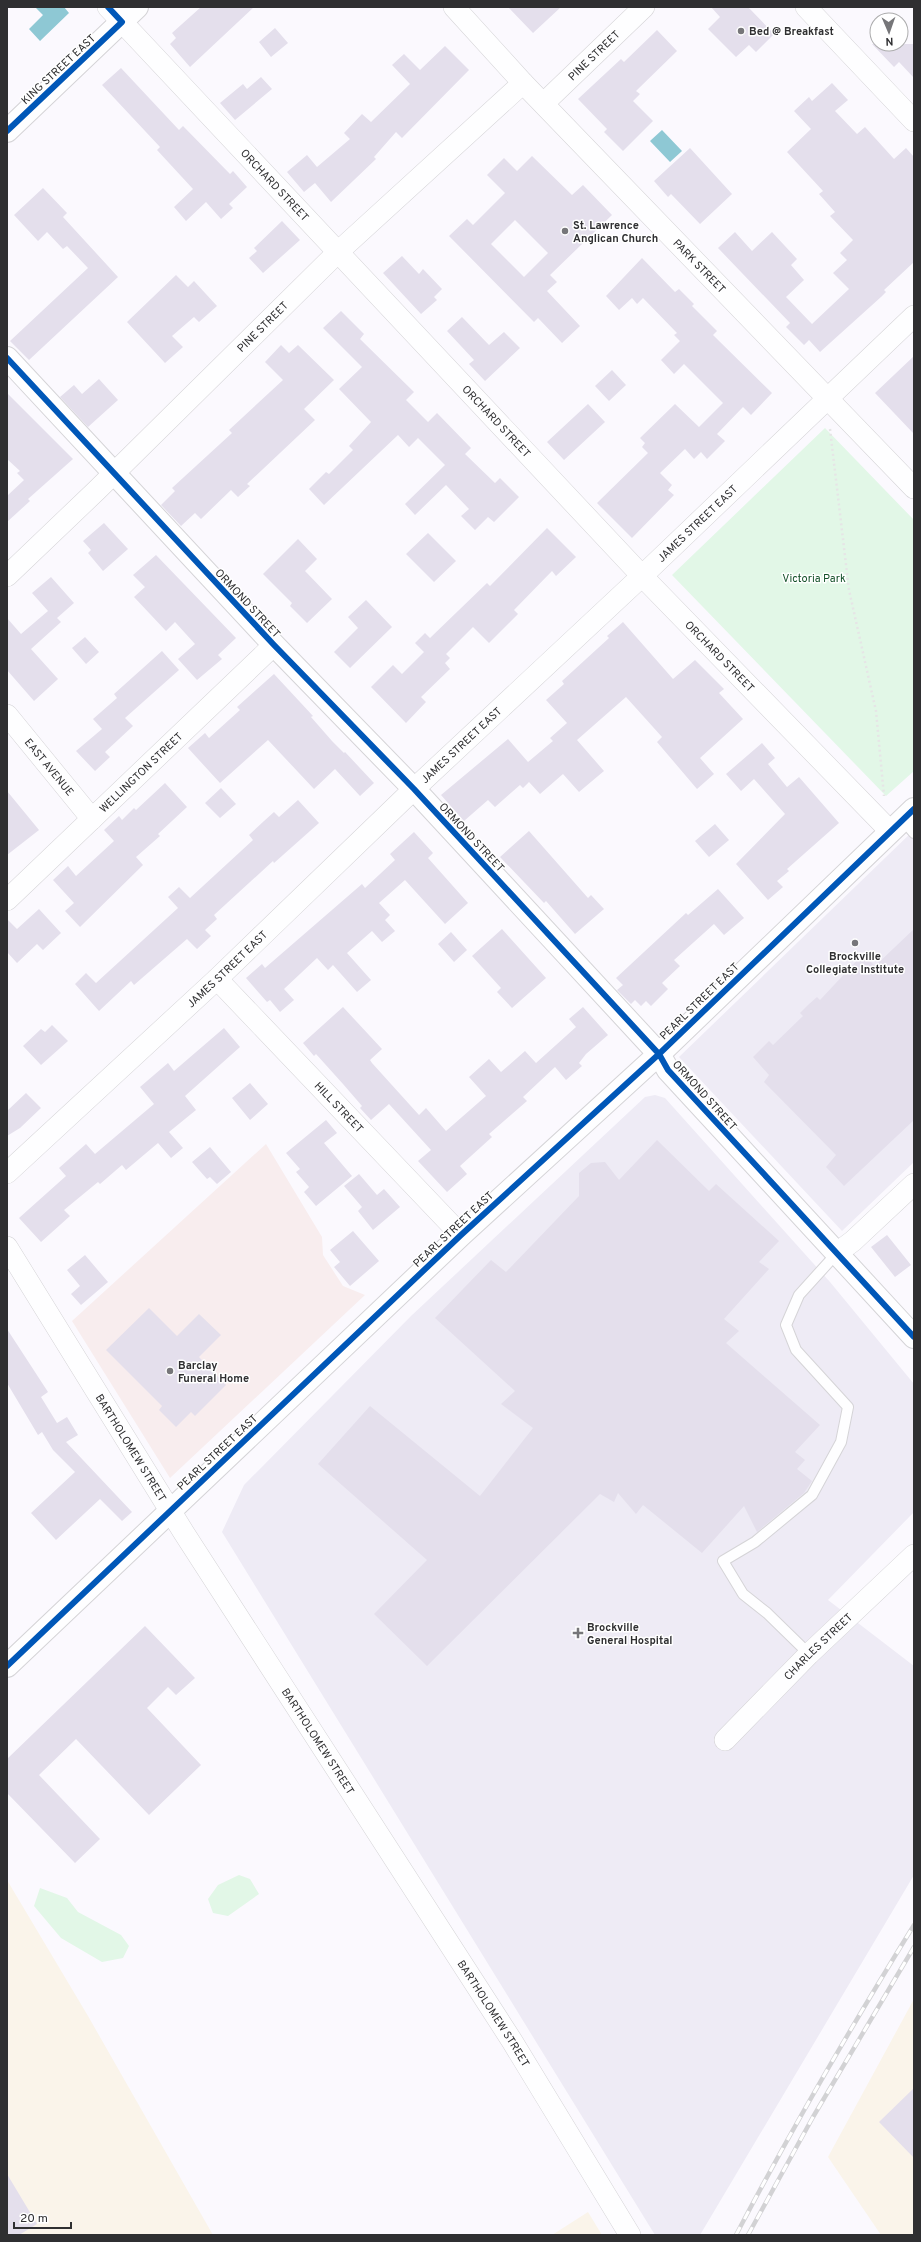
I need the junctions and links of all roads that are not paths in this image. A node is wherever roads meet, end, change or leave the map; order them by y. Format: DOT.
graph roads {
  1 [pos="454,7"];
  2 [pos="644,7"];
  3 [pos="806,7"];
  4 [pos="122,12"];
  5 [pos="523,82"];
  6 [pos="544,103"];
  7 [pos="914,121"];
  8 [pos="7,131"];
  9 [pos="339,251"];
  10 [pos="914,316"];
  11 [pos="7,358"];
  12 [pos="827,397"];
  13 [pos="114,472"];
  14 [pos="914,488"];
  15 [pos="7,576"];
  16 [pos="642,576"];
  17 [pos="274,645"];
  18 [pos="7,715"];
  19 [pos="414,789"];
  20 [pos="92,819"];
  21 [pos="905,823"];
  22 [pos="7,900"];
  23 [pos="217,979"];
  24 [pos="659,1054"];
  25 [pos="7,1173"];
  26 [pos="914,1184"];
  27 [pos="461,1235"];
  28 [pos="7,1247"];
  29 [pos="837,1253"];
  30 [pos="914,1337"];
  31 [pos="171,1509"];
  32 [pos="914,1555"];
  33 [pos="809,1654"];
  34 [pos="7,1666"];
  35 [pos="725,1740"];
  36 [pos="630,2235"];
  1 -- 5 [label="street, PARK STREET"];
  2 -- 6 [label="street, PINE STREET"];
  3 -- 7 [label="street"];
  4 -- 8 [label="street, KING STREET EAST"];
  4 -- 9 [label="street, ORCHARD STREET"];
  5 -- 6 [label="street, PARK STREET"];
  5 -- 9 [label="street, PINE STREET"];
  6 -- 12 [label="street, PARK STREET"];
  9 -- 13 [label="street, PINE STREET"];
  9 -- 16 [label="street, ORCHARD STREET"];
  10 -- 12 [label="street, JAMES STREET EAST"];
  11 -- 13 [label="street, ORMOND STREET"];
  12 -- 14 [label="street, PARK STREET"];
  12 -- 16 [label="street, JAMES STREET EAST"];
  13 -- 15 [label="street, PINE STREET"];
  13 -- 17 [label="street, ORMOND STREET"];
  16 -- 19 [label="street, JAMES STREET EAST"];
  16 -- 21 [label="street, ORCHARD STREET"];
  17 -- 19 [label="street, ORMOND STREET"];
  17 -- 20 [label="street, WELLINGTON STREET"];
  18 -- 20 [label="street, EAST AVENUE"];
  19 -- 23 [label="street, JAMES STREET EAST"];
  19 -- 24 [label="street, ORMOND STREET"];
  20 -- 22 [label="street, WELLINGTON STREET"];
  21 -- 24 [label="street, PEARL STREET EAST"];
  23 -- 25 [label="street, JAMES STREET EAST"];
  23 -- 27 [label="street, HILL STREET"];
  24 -- 27 [label="street, PEARL STREET EAST"];
  24 -- 29 [label="street, ORMOND STREET"];
  26 -- 29 [label="street"];
  27 -- 31 [label="street, PEARL STREET EAST"];
  28 -- 31 [label="street, BARTHOLOMEW STREET"];
  29 -- 30 [label="street, ORMOND STREET"];
  29 -- 33 [label="lane"];
  31 -- 34 [label="street, PEARL STREET EAST"];
  31 -- 36 [label="street, BARTHOLOMEW STREET"];
  32 -- 33 [label="street, CHARLES STREET"];
  33 -- 35 [label="street, CHARLES STREET"];
}
